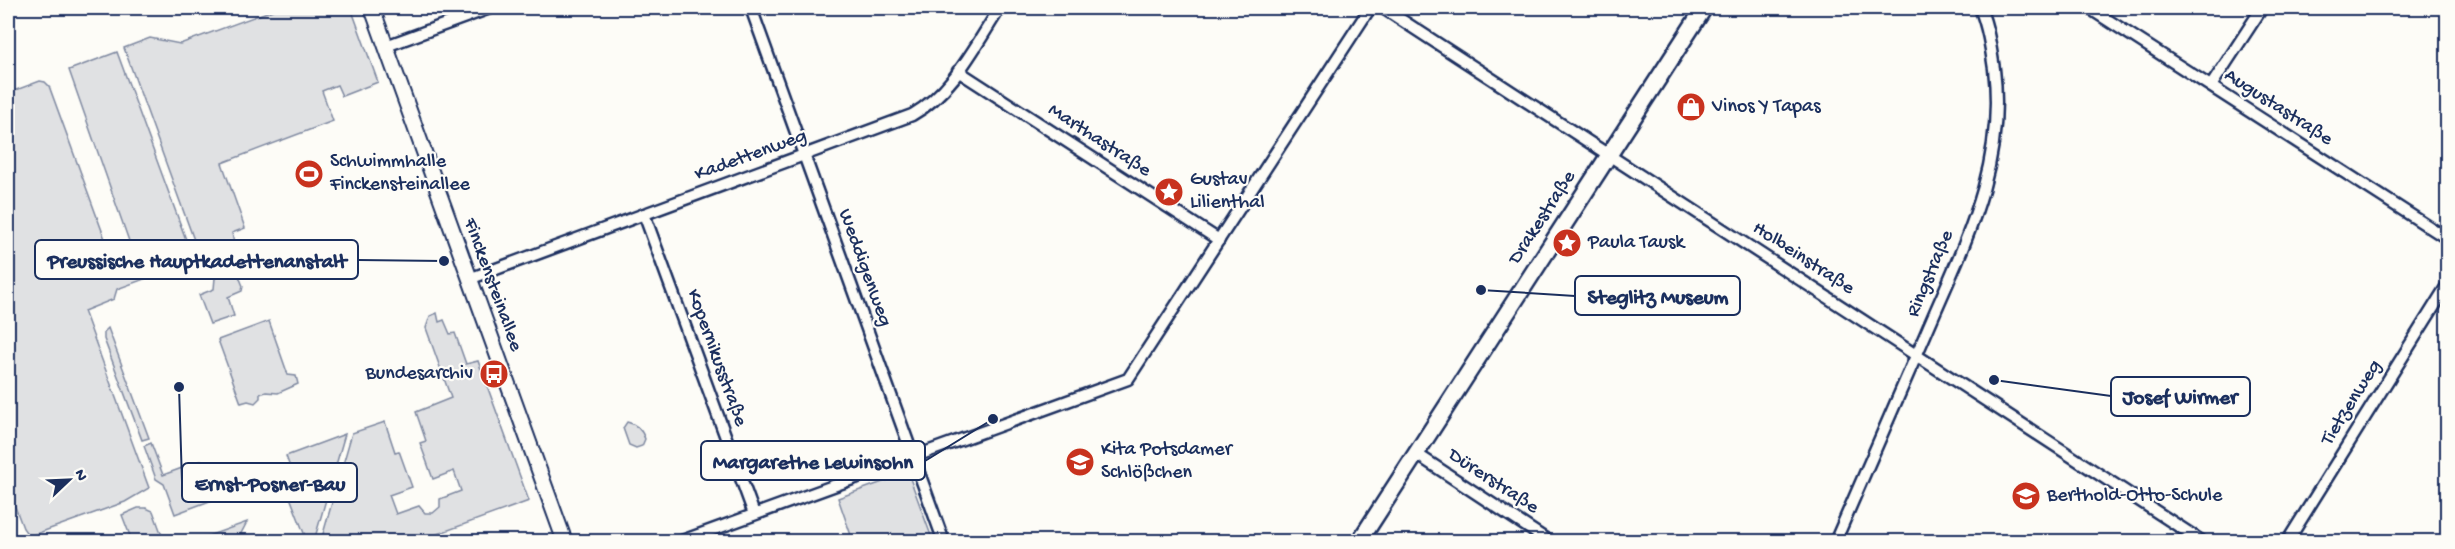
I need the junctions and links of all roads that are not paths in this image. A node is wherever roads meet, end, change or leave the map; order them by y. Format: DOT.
graph roads {
  1 [pos="372,8"];
  2 [pos="490,8"];
  3 [pos="751,8"];
  4 [pos="1000,8"];
  5 [pos="1370,8"];
  6 [pos="1383,8"];
  7 [pos="1704,8"];
  8 [pos="1980,8"];
  9 [pos="2089,8"];
  10 [pos="2262,8"];
  11 [pos="386,46"];
  12 [pos="958,71"];
  13 [pos="2211,86"];
  14 [pos="1610,154"];
  15 [pos="804,156"];
  16 [pos="644,214"];
  17 [pos="2448,239"];
  18 [pos="1219,240"];
  19 [pos="470,279"];
  20 [pos="2448,284"];
  21 [pos="1917,355"];
  22 [pos="1416,453"];
  23 [pos="913,457"];
  24 [pos="754,514"];
  25 [pos="565,542"];
  26 [pos="679,542"];
  27 [pos="944,542"];
  28 [pos="1359,542"];
  29 [pos="1550,542"];
  30 [pos="1835,542"];
  31 [pos="2203,542"];
  32 [pos="2287,542"];
  1 -- 11 [label="street, Finckensteinallee"];
  2 -- 11 [label="street"];
  3 -- 15 [label="street, Weddigenweg"];
  4 -- 12 [label="street, Kadettenweg"];
  5 -- 18 [label="street"];
  6 -- 14 [label="street, Holbeinstraße"];
  7 -- 14 [label="main road, Drakestraße"];
  8 -- 21 [label="street, Ringstraße"];
  9 -- 13 [label="street, Augustastraße"];
  10 -- 13 [label="street"];
  11 -- 19 [label="street, Finckensteinallee"];
  12 -- 15 [label="street, Kadettenweg"];
  12 -- 18 [label="street, Marthastraße"];
  13 -- 17 [label="street, Augustastraße"];
  14 -- 21 [label="street, Holbeinstraße"];
  14 -- 22 [label="main road, Drakestraße"];
  15 -- 16 [label="street, Kadettenweg"];
  15 -- 23 [label="street, Weddigenweg"];
  16 -- 19 [label="street, Kadettenweg"];
  16 -- 24 [label="street, Kopernikusstraße"];
  18 -- 23 [label="street"];
  19 -- 25 [label="street, Finckensteinallee"];
  20 -- 32 [label="street, Tietzenweg"];
  21 -- 30 [label="street, Ringstraße"];
  21 -- 31 [label="street, Holbeinstraße"];
  22 -- 28 [label="main road, Drakestraße"];
  22 -- 29 [label="street, Dürerstraße"];
  23 -- 24 [label="street"];
  23 -- 27 [label="street, Weddigenweg"];
  24 -- 26 [label="street"];
}
